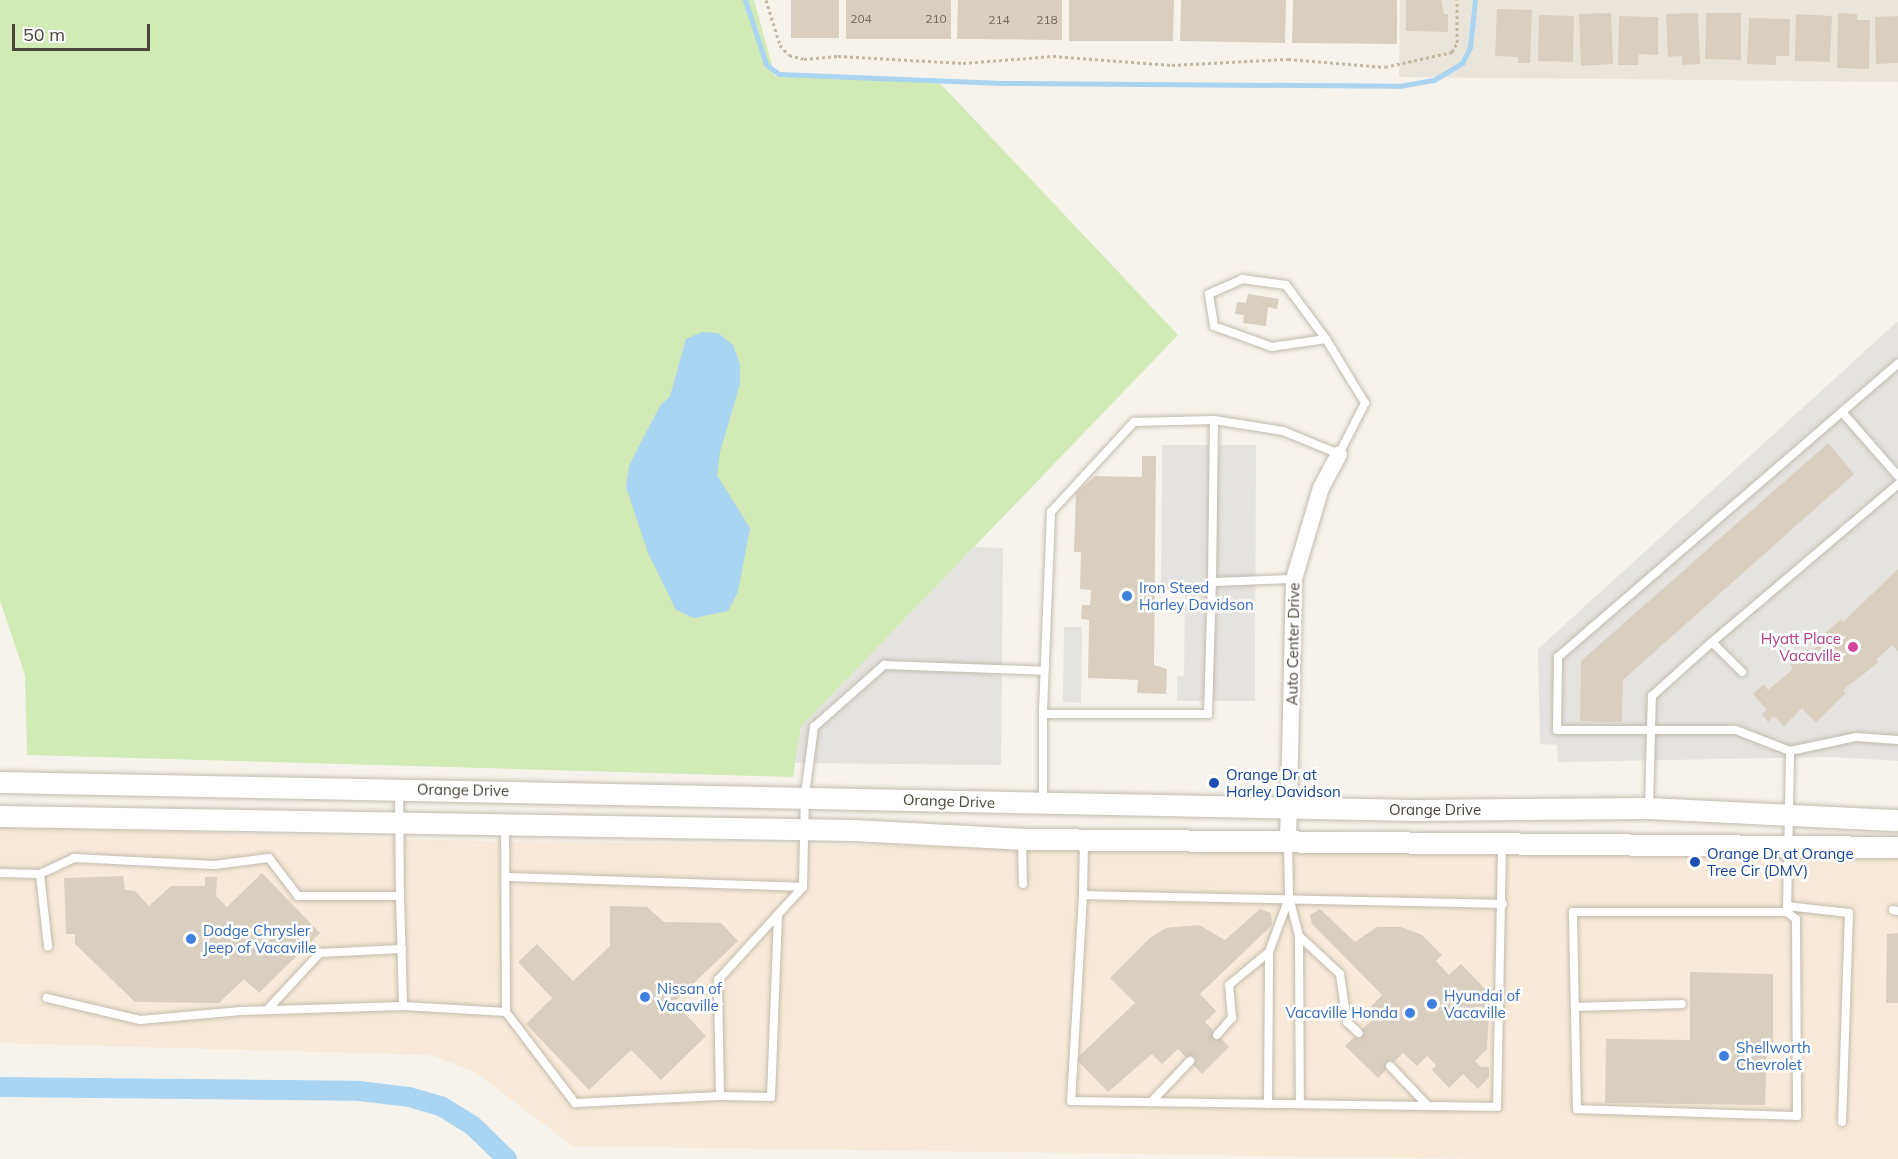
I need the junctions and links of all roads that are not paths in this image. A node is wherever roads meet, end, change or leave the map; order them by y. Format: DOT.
graph roads {
  1 [pos="1326,339"];
  2 [pos="1898,364"];
  3 [pos="1842,412"];
  4 [pos="1214,420"];
  5 [pos="1339,454"];
  6 [pos="1898,476"];
  7 [pos="1898,484"];
  8 [pos="1294,579"];
  9 [pos="1212,582"];
  10 [pos="1712,642"];
  11 [pos="1044,671"];
  12 [pos="1742,672"];
  13 [pos="1043,714"];
  14 [pos="1650,730"];
  15 [pos="1898,740"];
  16 [pos="1790,751"];
  17 [pos="0,782"];
  18 [pos="399,789"];
  19 [pos="805,795"];
  20 [pos="1043,804"];
  21 [pos="1290,807"];
  22 [pos="1649,808"];
  23 [pos="0,816"];
  24 [pos="1787,816"];
  25 [pos="1898,820"];
  26 [pos="398,823"];
  27 [pos="505,824"];
  28 [pos="804,829"];
  29 [pos="1022,839"];
  30 [pos="1084,840"];
  31 [pos="1288,843"];
  32 [pos="1502,844"];
  33 [pos="1788,844"];
  34 [pos="1898,847"];
  35 [pos="0,873"];
  36 [pos="40,874"];
  37 [pos="506,877"];
  38 [pos="1023,884"];
  39 [pos="803,887"];
  40 [pos="1083,895"];
  41 [pos="400,896"];
  42 [pos="1289,897"];
  43 [pos="1503,904"];
  44 [pos="1787,909"];
  45 [pos="778,914"];
  46 [pos="1299,936"];
  47 [pos="48,947"];
  48 [pos="402,950"];
  49 [pos="1269,952"];
  50 [pos="47,998"];
  51 [pos="1682,1004"];
  52 [pos="403,1006"];
  53 [pos="1575,1007"];
  54 [pos="267,1010"];
  55 [pos="506,1012"];
  56 [pos="1359,1033"];
  57 [pos="1217,1035"];
  58 [pos="1190,1061"];
  59 [pos="1390,1066"];
  60 [pos="720,1096"];
  61 [pos="1151,1102"];
  62 [pos="1268,1104"];
  63 [pos="1300,1104"];
  64 [pos="1428,1106"];
  65 [pos="1842,1122"];
  1 -- 1 [label="lane"];
  1 -- 5 [label="lane"];
  2 -- 3 [label="lane"];
  3 -- 6 [label="lane"];
  3 -- 14 [label="lane"];
  4 -- 5 [label="lane"];
  4 -- 9 [label="lane"];
  4 -- 11 [label="lane"];
  5 -- 8 [label="street, Auto Center Drive"];
  7 -- 10 [label="lane"];
  8 -- 9 [label="lane"];
  8 -- 21 [label="street, Auto Center Drive"];
  9 -- 13 [label="lane"];
  10 -- 12 [label="lane"];
  10 -- 14 [label="lane"];
  11 -- 13 [label="lane"];
  11 -- 19 [label="lane"];
  13 -- 20 [label="lane"];
  14 -- 16 [label="lane"];
  14 -- 22 [label="lane"];
  15 -- 16 [label="lane"];
  16 -- 24 [label="lane"];
  17 -- 18 [label="street, Orange Drive"];
  18 -- 19 [label="street, Orange Drive"];
  18 -- 26 [label="lane"];
  19 -- 20 [label="street, Orange Drive"];
  19 -- 28 [label="lane"];
  20 -- 21 [label="street, Orange Drive"];
  21 -- 22 [label="street, Orange Drive"];
  21 -- 31 [label="street, Auto Center Drive"];
  22 -- 24 [label="street, Orange Drive"];
  23 -- 26 [label="street"];
  24 -- 25 [label="street, Orange Drive"];
  24 -- 33 [label="lane"];
  26 -- 27 [label="street"];
  26 -- 41 [label="lane"];
  27 -- 28 [label="street"];
  27 -- 37 [label="lane"];
  28 -- 29 [label="street"];
  28 -- 39 [label="lane"];
  29 -- 30 [label="street"];
  29 -- 38 [label="lane"];
  30 -- 31 [label="street"];
  30 -- 40 [label="lane"];
  31 -- 32 [label="street"];
  31 -- 42 [label="lane"];
  32 -- 33 [label="street"];
  32 -- 43 [label="lane"];
  33 -- 34 [label="street"];
  33 -- 44 [label="lane"];
  35 -- 36 [label="lane"];
  36 -- 41 [label="lane"];
  36 -- 47 [label="lane"];
  37 -- 39 [label="lane"];
  37 -- 55 [label="lane"];
  39 -- 45 [label="lane"];
  40 -- 42 [label="lane"];
  40 -- 61 [label="lane"];
  41 -- 48 [label="lane"];
  42 -- 43 [label="lane"];
  42 -- 46 [label="lane"];
  42 -- 49 [label="lane"];
  43 -- 64 [label="lane"];
  44 -- 53 [label="lane"];
  44 -- 53 [label="lane"];
  44 -- 65 [label="lane"];
  45 -- 60 [label="lane"];
  45 -- 60 [label="lane"];
  46 -- 56 [label="lane"];
  46 -- 63 [label="lane"];
  48 -- 52 [label="lane"];
  48 -- 54 [label="lane"];
  49 -- 57 [label="lane"];
  49 -- 62 [label="lane"];
  50 -- 54 [label="lane"];
  51 -- 53 [label="lane"];
  52 -- 54 [label="lane"];
  52 -- 55 [label="lane"];
  55 -- 60 [label="lane"];
  58 -- 61 [label="lane"];
  59 -- 64 [label="lane"];
  61 -- 62 [label="lane"];
  62 -- 63 [label="lane"];
  63 -- 64 [label="lane"];
}
